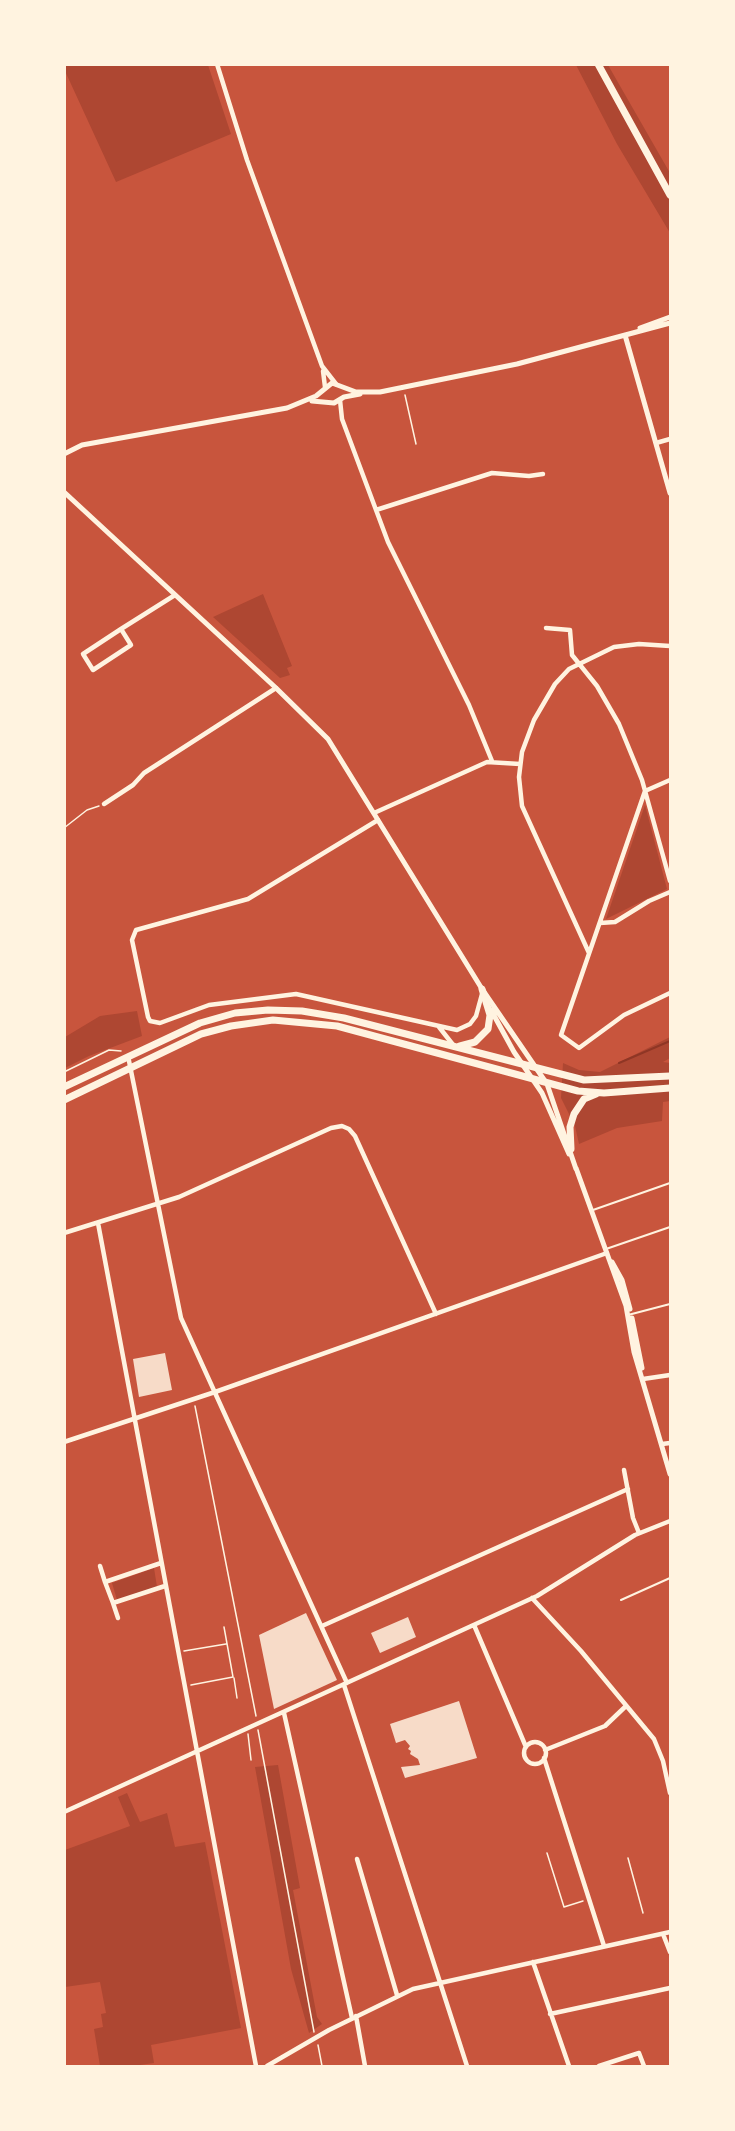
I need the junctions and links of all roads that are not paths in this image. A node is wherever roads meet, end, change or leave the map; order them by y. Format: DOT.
graph roads {
  1 [pos="217,64"];
  2 [pos="598,64"];
  3 [pos="670,195"];
  4 [pos="670,317"];
  5 [pos="670,323"];
  6 [pos="625,334"];
  7 [pos="322,366"];
  8 [pos="338,385"];
  9 [pos="324,389"];
  10 [pos="366,393"];
  11 [pos="340,399"];
  12 [pos="304,402"];
  13 [pos="329,402"];
  14 [pos="342,419"];
  15 [pos="670,439"];
  16 [pos="656,443"];
  17 [pos="64,454"];
  18 [pos="543,474"];
  19 [pos="64,492"];
  20 [pos="670,493"];
  21 [pos="376,510"];
  22 [pos="175,595"];
  23 [pos="546,628"];
  24 [pos="121,629"];
  25 [pos="670,646"];
  26 [pos="578,663"];
  27 [pos="276,688"];
  28 [pos="492,761"];
  29 [pos="520,764"];
  30 [pos="670,780"];
  31 [pos="645,790"];
  32 [pos="104,804"];
  33 [pos="374,813"];
  34 [pos="378,820"];
  35 [pos="670,881"];
  36 [pos="670,892"];
  37 [pos="600,922"];
  38 [pos="589,953"];
  39 [pos="483,989"];
  40 [pos="670,993"];
  41 [pos="439,1027"];
  42 [pos="454,1046"];
  43 [pos="128,1056"];
  44 [pos="522,1064"];
  45 [pos="131,1067"];
  46 [pos="537,1069"];
  47 [pos="670,1076"];
  48 [pos="534,1080"];
  49 [pos="548,1084"];
  50 [pos="64,1087"];
  51 [pos="670,1088"];
  52 [pos="599,1093"];
  53 [pos="64,1100"];
  54 [pos="571,1149"];
  55 [pos="576,1169"];
  56 [pos="670,1182"];
  57 [pos="158,1204"];
  58 [pos="593,1210"];
  59 [pos="98,1223"];
  60 [pos="670,1227"];
  61 [pos="64,1233"];
  62 [pos="607,1251"];
  63 [pos="670,1304"];
  64 [pos="436,1314"];
  65 [pos="630,1314"];
  66 [pos="670,1375"];
  67 [pos="644,1379"];
  68 [pos="215,1392"];
  69 [pos="134,1419"];
  70 [pos="64,1442"];
  71 [pos="670,1443"];
  72 [pos="662,1444"];
  73 [pos="624,1470"];
  74 [pos="670,1474"];
  75 [pos="628,1489"];
  76 [pos="670,1521"];
  77 [pos="639,1533"];
  78 [pos="161,1563"];
  79 [pos="100,1566"];
  80 [pos="670,1578"];
  81 [pos="105,1582"];
  82 [pos="165,1586"];
  83 [pos="532,1598"];
  84 [pos="621,1600"];
  85 [pos="113,1603"];
  86 [pos="118,1618"];
  87 [pos="474,1625"];
  88 [pos="322,1626"];
  89 [pos="346,1684"];
  90 [pos="626,1706"];
  91 [pos="284,1713"];
  92 [pos="526,1747"];
  93 [pos="545,1750"];
  94 [pos="196,1753"];
  95 [pos="544,1758"];
  96 [pos="663,1761"];
  97 [pos="670,1764"];
  98 [pos="670,1793"];
  99 [pos="64,1812"];
  100 [pos="357,1859"];
  101 [pos="670,1932"];
  102 [pos="663,1934"];
  103 [pos="604,1946"];
  104 [pos="670,1952"];
  105 [pos="533,1962"];
  106 [pos="442,1982"];
  107 [pos="670,1988"];
  108 [pos="398,1995"];
  109 [pos="550,2014"];
  110 [pos="354,2018"];
  111 [pos="256,2067"];
  112 [pos="267,2067"];
  113 [pos="365,2067"];
  114 [pos="467,2067"];
  115 [pos="569,2067"];
  116 [pos="599,2067"];
  117 [pos="644,2067"];
  1 -- 7 [label="street"];
  2 -- 3 [label="main road"];
  4 -- 6 [label="street"];
  5 -- 6 [label="street"];
  6 -- 10 [label="street"];
  6 -- 16 [label="street"];
  7 -- 8 [label="street"];
  7 -- 9 [label="street"];
  8 -- 9 [label="street"];
  8 -- 10 [label="street"];
  8 -- 11 [label="street"];
  9 -- 12 [label="street"];
  9 -- 13 [label="street"];
  10 -- 11 [label="street"];
  11 -- 13 [label="street"];
  11 -- 14 [label="street"];
  12 -- 13 [label="street"];
  12 -- 17 [label="street"];
  13 -- 14 [label="street"];
  14 -- 21 [label="street"];
  15 -- 16 [label="street"];
  16 -- 20 [label="street"];
  18 -- 21 [label="street"];
  19 -- 22 [label="street"];
  21 -- 28 [label="street"];
  22 -- 24 [label="street"];
  22 -- 27 [label="street"];
  23 -- 26 [label="street"];
  24 -- 24 [label="street"];
  25 -- 26 [label="street"];
  26 -- 29 [label="street"];
  26 -- 31 [label="street"];
  27 -- 32 [label="street"];
  27 -- 33 [label="street"];
  28 -- 29 [label="street"];
  28 -- 33 [label="street"];
  29 -- 38 [label="street"];
  30 -- 31 [label="street"];
  31 -- 35 [label="street"];
  31 -- 37 [label="street"];
  33 -- 34 [label="street"];
  34 -- 39 [label="street"];
  34 -- 41 [label="street"];
  36 -- 37 [label="street"];
  37 -- 38 [label="street"];
  38 -- 40 [label="street"];
  39 -- 41 [label="street"];
  39 -- 42 [label="main road"];
  39 -- 44 [label="street"];
  39 -- 46 [label="street"];
  41 -- 42 [label="street"];
  42 -- 43 [label="main road"];
  42 -- 44 [label="main road"];
  43 -- 45 [label="street"];
  43 -- 50 [label="main road"];
  44 -- 46 [label="main road"];
  44 -- 48 [label="street"];
  45 -- 48 [label="main road"];
  45 -- 53 [label="main road"];
  45 -- 57 [label="street"];
  46 -- 47 [label="main road"];
  46 -- 48 [label="street"];
  46 -- 49 [label="street"];
  48 -- 49 [label="main road"];
  48 -- 55 [label="street"];
  49 -- 52 [label="main road"];
  49 -- 54 [label="street"];
  51 -- 52 [label="main road"];
  52 -- 54 [label="main road"];
  54 -- 55 [label="street"];
  55 -- 58 [label="street"];
  56 -- 58 [label="lane"];
  57 -- 59 [label="street"];
  57 -- 64 [label="street"];
  57 -- 68 [label="street"];
  58 -- 62 [label="street"];
  59 -- 61 [label="street"];
  59 -- 69 [label="street"];
  60 -- 62 [label="lane"];
  62 -- 64 [label="street"];
  62 -- 65 [label="street"];
  63 -- 65 [label="lane"];
  64 -- 68 [label="street"];
  65 -- 67 [label="street"];
  66 -- 67 [label="street"];
  67 -- 72 [label="street"];
  68 -- 69 [label="street"];
  68 -- 88 [label="street"];
  69 -- 70 [label="street"];
  69 -- 78 [label="street"];
  71 -- 72 [label="street"];
  72 -- 74 [label="street"];
  73 -- 75 [label="street"];
  75 -- 77 [label="street"];
  75 -- 88 [label="street"];
  76 -- 77 [label="street"];
  77 -- 83 [label="street"];
  78 -- 81 [label="street"];
  78 -- 82 [label="street"];
  79 -- 81 [label="street"];
  80 -- 84 [label="lane"];
  81 -- 85 [label="street"];
  82 -- 85 [label="street"];
  82 -- 94 [label="street"];
  83 -- 87 [label="street"];
  83 -- 90 [label="street"];
  85 -- 86 [label="street"];
  87 -- 89 [label="street"];
  87 -- 92 [label="street"];
  88 -- 89 [label="street"];
  89 -- 91 [label="street"];
  89 -- 106 [label="street"];
  90 -- 93 [label="street"];
  90 -- 96 [label="street"];
  91 -- 94 [label="street"];
  91 -- 110 [label="street"];
  92 -- 93 [label="street"];
  92 -- 95 [label="street"];
  93 -- 95 [label="street"];
  94 -- 99 [label="street"];
  94 -- 111 [label="street"];
  95 -- 103 [label="street"];
  96 -- 97 [label="street"];
  96 -- 98 [label="street"];
  100 -- 108 [label="street"];
  101 -- 102 [label="street"];
  102 -- 103 [label="street"];
  102 -- 104 [label="street"];
  103 -- 105 [label="street"];
  105 -- 106 [label="street"];
  105 -- 109 [label="street"];
  106 -- 108 [label="street"];
  106 -- 114 [label="street"];
  107 -- 109 [label="street"];
  108 -- 110 [label="street"];
  109 -- 115 [label="street"];
  110 -- 112 [label="street"];
  110 -- 113 [label="street"];
  116 -- 117 [label="street"];
}
